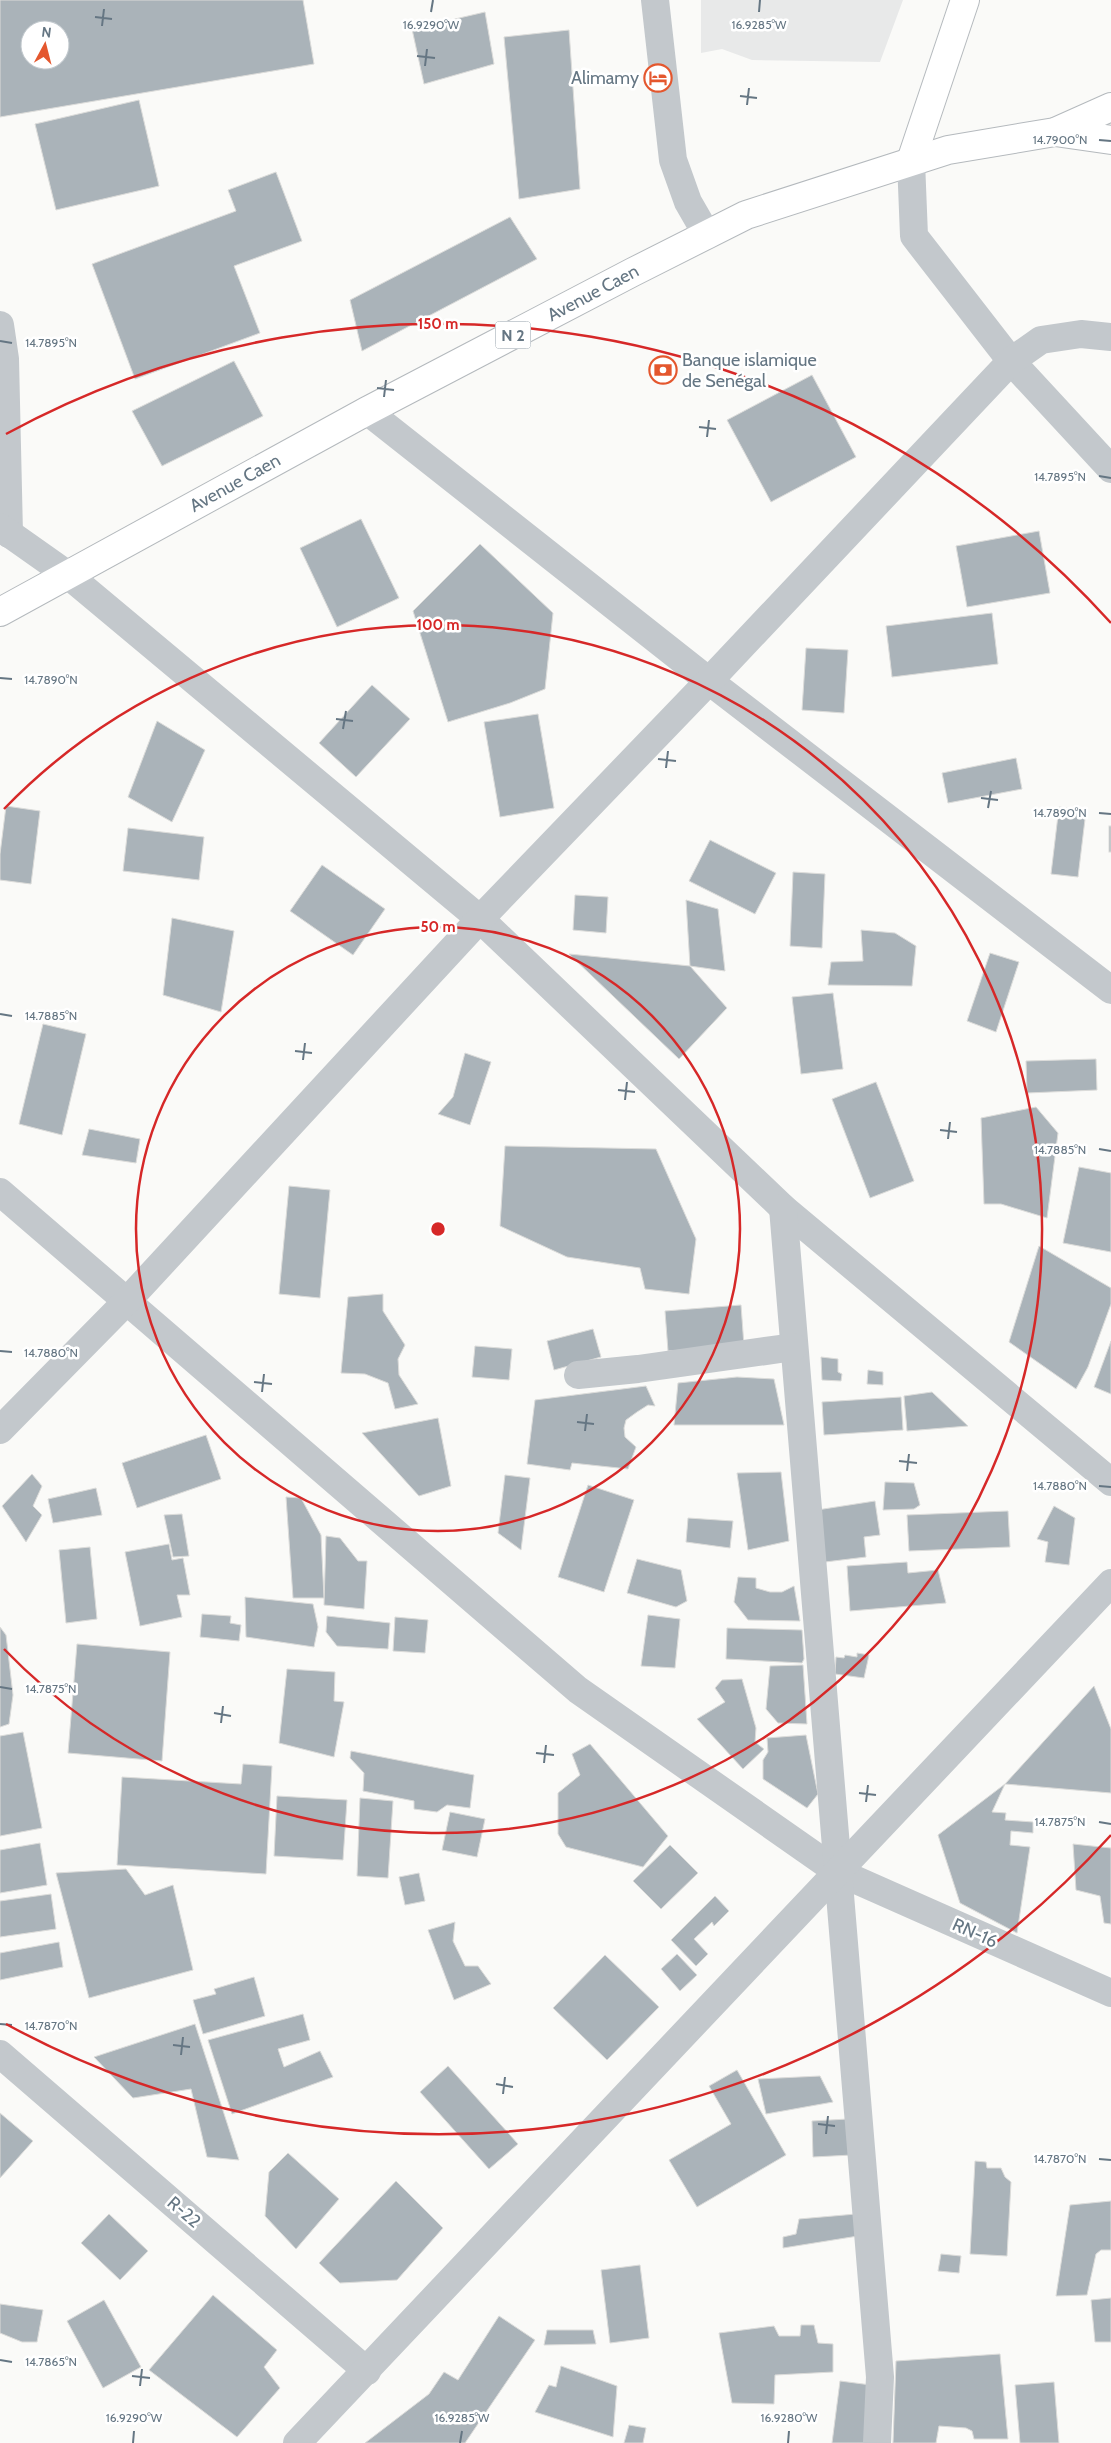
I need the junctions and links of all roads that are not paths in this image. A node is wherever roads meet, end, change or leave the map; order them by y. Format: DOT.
graph roads {
  1 [pos="655,0"];
  2 [pos="964,0"];
  3 [pos="1111,107"];
  4 [pos="1055,132"];
  5 [pos="1111,140"];
  6 [pos="911,161"];
  7 [pos="706,235"];
  8 [pos="0,325"];
  9 [pos="1111,337"];
  10 [pos="1011,360"];
  11 [pos="367,411"];
  12 [pos="1111,469"];
  13 [pos="4,530"];
  14 [pos="68,575"];
  15 [pos="0,612"];
  16 [pos="709,681"];
  17 [pos="480,919"];
  18 [pos="1111,990"];
  19 [pos="0,1192"];
  20 [pos="783,1208"];
  21 [pos="126,1301"];
  22 [pos="794,1347"];
  23 [pos="578,1374"];
  24 [pos="0,1430"];
  25 [pos="1111,1482"];
  26 [pos="1111,1583"];
  27 [pos="838,1872"];
  28 [pos="1111,1993"];
  29 [pos="0,2054"];
  30 [pos="367,2371"];
  31 [pos="297,2443"];
  32 [pos="877,2443"];
  1 -- 7 [label="street"];
  2 -- 6 [label="main road"];
  3 -- 4 [label="main road, Avenue Caen / N 2"];
  4 -- 5 [label="main road, Avenue Caen / N 2"];
  4 -- 6 [label="main road, Avenue Caen / N 2"];
  6 -- 7 [label="main road, Avenue Caen / N 2"];
  6 -- 10 [label="street"];
  7 -- 11 [label="main road, Avenue Caen / N 2"];
  8 -- 13 [label="street"];
  9 -- 10 [label="street"];
  10 -- 12 [label="street"];
  10 -- 16 [label="street"];
  11 -- 14 [label="main road, Avenue Caen / N 2"];
  11 -- 16 [label="street"];
  13 -- 14 [label="street"];
  14 -- 15 [label="main road, Avenue Caen / N 2"];
  14 -- 17 [label="street"];
  16 -- 17 [label="street"];
  16 -- 18 [label="street"];
  17 -- 20 [label="street"];
  17 -- 21 [label="street"];
  19 -- 21 [label="street, RN-16"];
  20 -- 22 [label="street"];
  20 -- 25 [label="street"];
  21 -- 24 [label="street"];
  21 -- 27 [label="street, RN-16"];
  22 -- 23 [label="street"];
  22 -- 27 [label="street"];
  26 -- 27 [label="street"];
  27 -- 28 [label="street, RN-16"];
  27 -- 30 [label="street"];
  27 -- 32 [label="street"];
  29 -- 30 [label="street, R-22"];
  30 -- 31 [label="street"];
}
